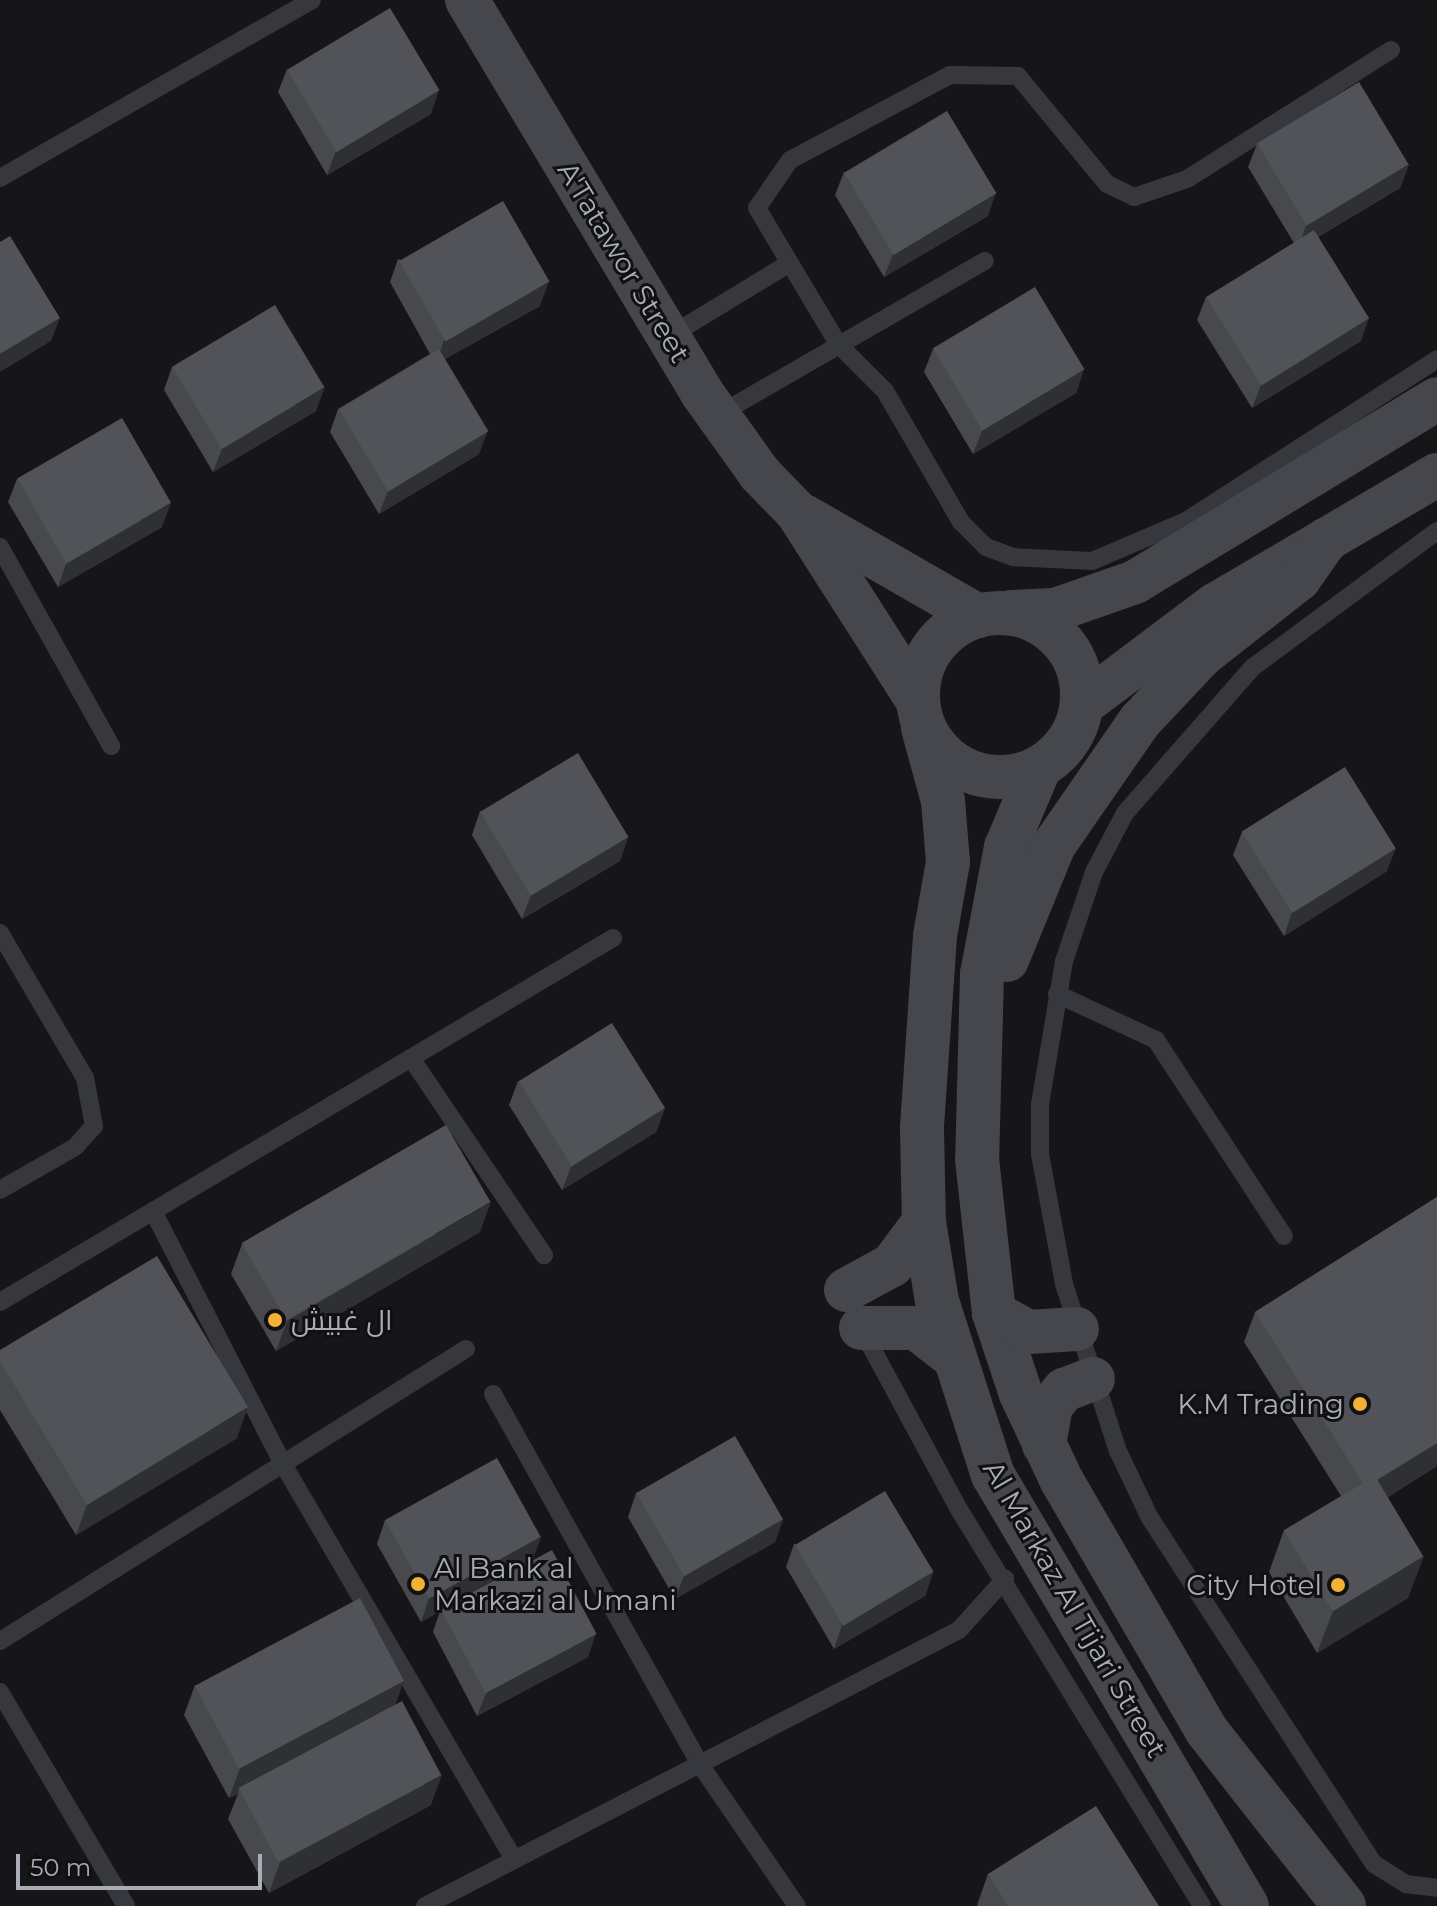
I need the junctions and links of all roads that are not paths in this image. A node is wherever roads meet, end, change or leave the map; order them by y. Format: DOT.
graph roads {
  1 [pos="312,0"];
  2 [pos="467,0"];
  3 [pos="1391,50"];
  4 [pos="0,178"];
  5 [pos="985,261"];
  6 [pos="788,264"];
  7 [pos="668,337"];
  8 [pos="838,344"];
  9 [pos="1437,359"];
  10 [pos="1437,399"];
  11 [pos="718,415"];
  12 [pos="1437,475"];
  13 [pos="797,512"];
  14 [pos="1437,531"];
  15 [pos="1327,539"];
  16 [pos="0,547"];
  17 [pos="992,614"];
  18 [pos="1083,704"];
  19 [pos="920,714"];
  20 [pos="111,746"];
  21 [pos="1039,769"];
  22 [pos="0,933"];
  23 [pos="613,938"];
  24 [pos="1057,994"];
  25 [pos="981,1051"];
  26 [pos="411,1058"];
  27 [pos="0,1190"];
  28 [pos="153,1211"];
  29 [pos="924,1222"];
  30 [pos="1284,1236"];
  31 [pos="544,1255"];
  32 [pos="0,1302"];
  33 [pos="854,1309"];
  34 [pos="994,1313"];
  35 [pos="1077,1329"];
  36 [pos="466,1349"];
  37 [pos="952,1356"];
  38 [pos="1093,1379"];
  39 [pos="493,1394"];
  40 [pos="1044,1445"];
  41 [pos="283,1464"];
  42 [pos="1005,1579"];
  43 [pos="0,1641"];
  44 [pos="0,1692"];
  45 [pos="699,1763"];
  46 [pos="514,1860"];
  47 [pos="1437,1888"];
  48 [pos="126,1906"];
  49 [pos="425,1906"];
  50 [pos="797,1906"];
  51 [pos="1202,1906"];
  52 [pos="1247,1906"];
  53 [pos="1344,1906"];
  1 -- 4 [label="lane"];
  2 -- 7 [label="street, A'Tatawor Street"];
  3 -- 6 [label="lane"];
  5 -- 8 [label="lane"];
  6 -- 7 [label="lane"];
  6 -- 8 [label="lane"];
  7 -- 11 [label="street, A'Tatawor Street"];
  8 -- 9 [label="lane"];
  8 -- 11 [label="lane"];
  10 -- 17 [label="street"];
  11 -- 13 [label="street, A'Tatawor Street"];
  12 -- 15 [label="street"];
  13 -- 17 [label="street, A'Tatawor Street"];
  13 -- 19 [label="street, A'Tatawor Street"];
  14 -- 24 [label="lane"];
  15 -- 18 [label="street"];
  15 -- 25 [label="street"];
  16 -- 20 [label="lane"];
  17 -- 18 [label="street"];
  17 -- 19 [label="street"];
  18 -- 21 [label="street"];
  19 -- 21 [label="street"];
  19 -- 29 [label="street, Al Markaz Al Tijari Street"];
  21 -- 25 [label="street, Al Markaz Al Tijari Street"];
  22 -- 27 [label="lane"];
  23 -- 26 [label="lane"];
  24 -- 30 [label="lane"];
  24 -- 35 [label="lane"];
  25 -- 34 [label="street, Al Markaz Al Tijari Street"];
  26 -- 28 [label="lane"];
  26 -- 31 [label="lane"];
  28 -- 32 [label="lane"];
  28 -- 41 [label="lane"];
  29 -- 33 [label="street"];
  29 -- 37 [label="street, Al Markaz Al Tijari Street"];
  33 -- 37 [label="street"];
  33 -- 42 [label="lane"];
  34 -- 35 [label="street"];
  34 -- 40 [label="street, Al Markaz Al Tijari Street"];
  35 -- 38 [label="lane"];
  36 -- 41 [label="lane"];
  37 -- 52 [label="street, Al Markaz Al Tijari Street"];
  38 -- 40 [label="street"];
  38 -- 47 [label="lane"];
  39 -- 45 [label="lane"];
  40 -- 53 [label="street, Al Markaz Al Tijari Street"];
  41 -- 43 [label="lane"];
  41 -- 46 [label="lane"];
  42 -- 45 [label="lane"];
  42 -- 51 [label="lane"];
  44 -- 48 [label="lane"];
  45 -- 46 [label="lane"];
  45 -- 50 [label="lane"];
  46 -- 49 [label="lane"];
}
